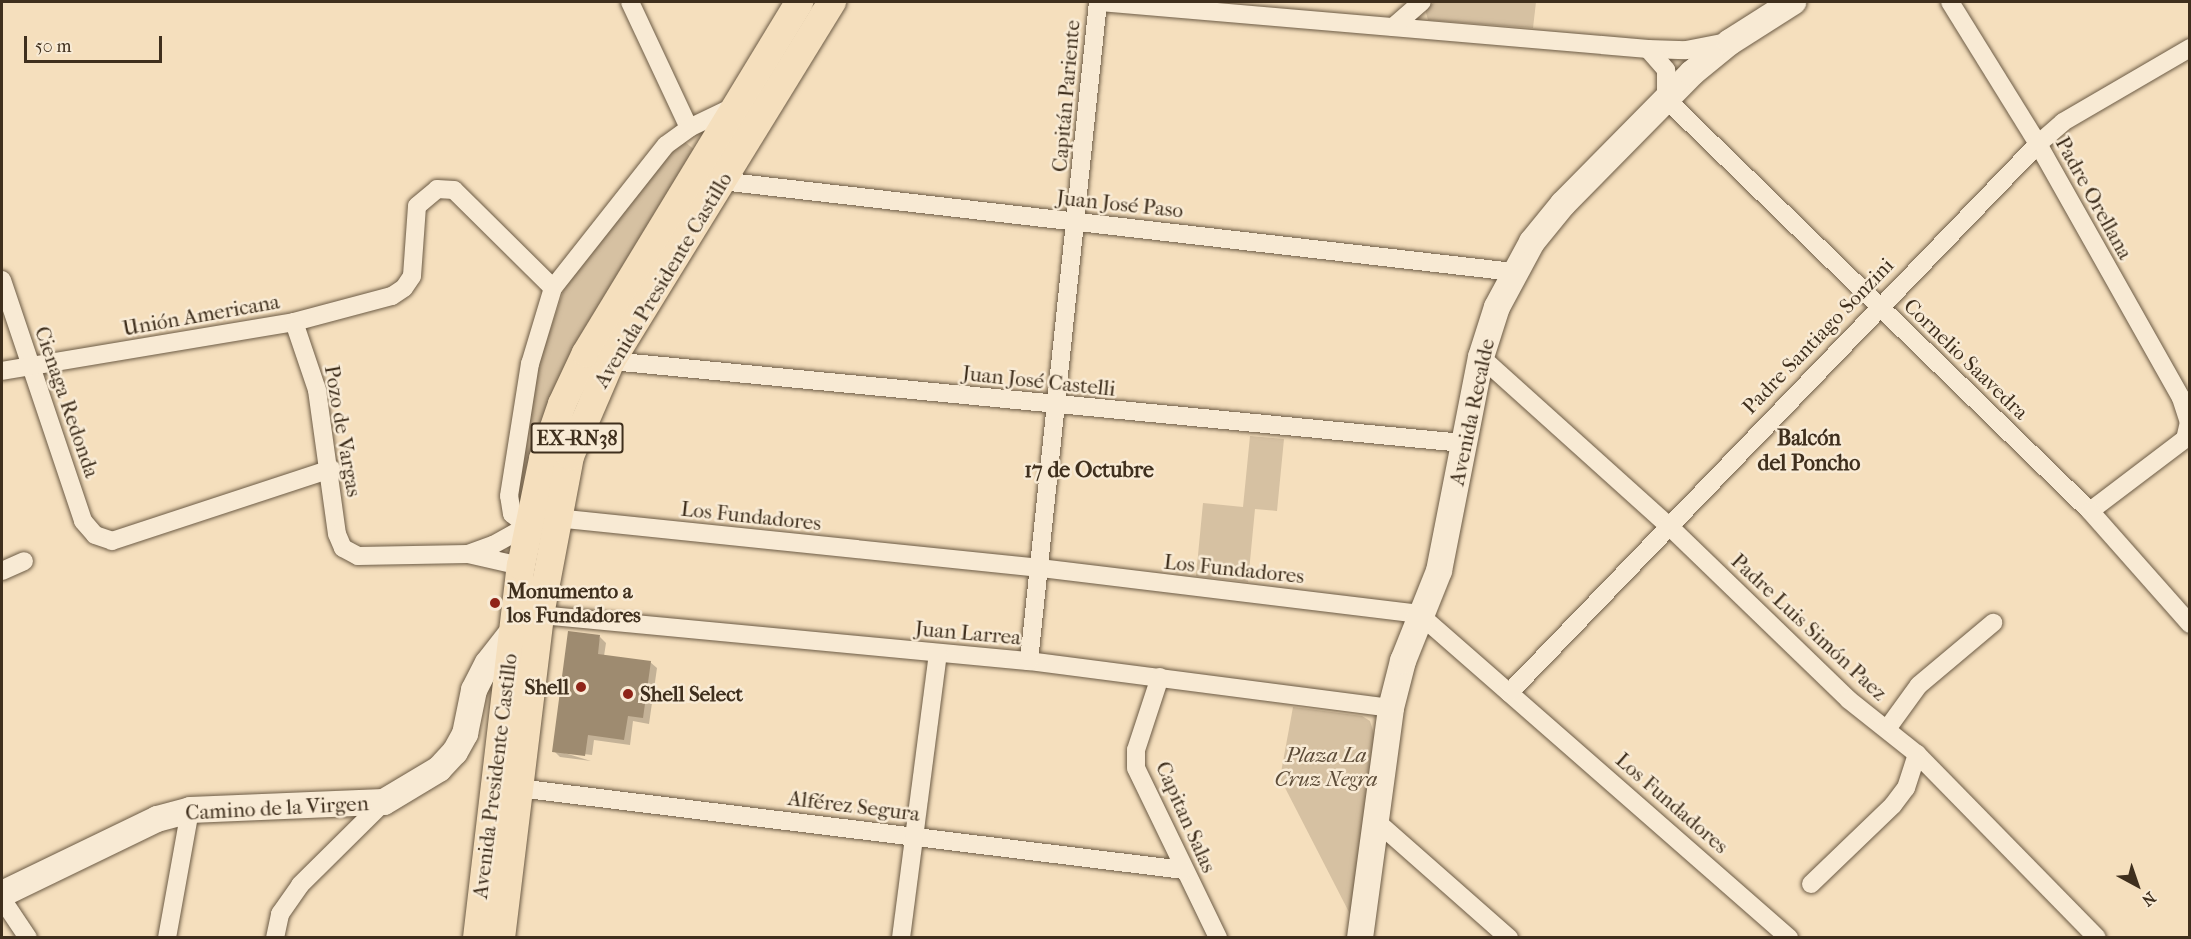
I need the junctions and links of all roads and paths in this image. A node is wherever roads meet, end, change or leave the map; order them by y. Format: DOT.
graph roads {
  1 [pos="630,2"];
  2 [pos="799,2"];
  3 [pos="832,2"];
  4 [pos="1099,2"];
  5 [pos="1422,2"];
  6 [pos="1793,2"];
  7 [pos="1950,2"];
  8 [pos="1393,27"];
  9 [pos="1730,42"];
  10 [pos="2190,48"];
  11 [pos="1648,49"];
  12 [pos="1666,99"];
  13 [pos="738,105"];
  14 [pos="689,128"];
  15 [pos="2038,144"];
  16 [pos="721,181"];
  17 [pos="1077,222"];
  18 [pos="1513,272"];
  19 [pos="2,280"];
  20 [pos="553,288"];
  21 [pos="1879,305"];
  22 [pos="294,322"];
  23 [pos="1481,357"];
  24 [pos="611,361"];
  25 [pos="32,368"];
  26 [pos="2,371"];
  27 [pos="1058,406"];
  28 [pos="2190,422"];
  29 [pos="1463,443"];
  30 [pos="331,469"];
  31 [pos="2090,511"];
  32 [pos="555,518"];
  33 [pos="527,526"];
  34 [pos="1669,526"];
  35 [pos="468,554"];
  36 [pos="24,561"];
  37 [pos="521,566"];
  38 [pos="1040,568"];
  39 [pos="2,572"];
  40 [pos="1419,614"];
  41 [pos="540,615"];
  42 [pos="1993,623"];
  43 [pos="2190,624"];
  44 [pos="512,632"];
  45 [pos="938,654"];
  46 [pos="1029,661"];
  47 [pos="1160,677"];
  48 [pos="1509,693"];
  49 [pos="1391,708"];
  50 [pos="1887,729"];
  51 [pos="1917,754"];
  52 [pos="518,788"];
  53 [pos="384,802"];
  54 [pos="190,810"];
  55 [pos="1375,820"];
  56 [pos="913,836"];
  57 [pos="1184,870"];
  58 [pos="1811,884"];
  59 [pos="2,894"];
  60 [pos="2,899"];
  61 [pos="28,938"];
  62 [pos="167,938"];
  63 [pos="275,938"];
  64 [pos="477,938"];
  65 [pos="501,938"];
  66 [pos="901,938"];
  67 [pos="1218,938"];
  68 [pos="1360,938"];
  69 [pos="1509,938"];
  70 [pos="1789,938"];
  71 [pos="2097,938"];
  1 -- 14 [label="street"];
  2 -- 13 [label="main road, Avenida Presidente Castillo / EX-RN38"];
  3 -- 16 [label="main road, Avenida Presidente Castillo / EX-RN38"];
  4 -- 8 [label="street"];
  4 -- 17 [label="street, Capitán Pariente"];
  5 -- 8 [label="street"];
  6 -- 9 [label="street, Avenida Recalde"];
  7 -- 15 [label="street, Padre Orellana"];
  8 -- 11 [label="street"];
  9 -- 11 [label="street"];
  9 -- 12 [label="street, Avenida Recalde"];
  10 -- 15 [label="street, Padre Santiago Sonzini"];
  11 -- 12 [label="street"];
  12 -- 18 [label="street, Avenida Recalde"];
  12 -- 21 [label="street, Cornelio Saavedra"];
  13 -- 14 [label="street"];
  13 -- 33 [label="main road, Avenida Presidente Castillo / EX-RN38"];
  14 -- 20 [label="street"];
  15 -- 21 [label="street, Padre Santiago Sonzini"];
  15 -- 28 [label="street, Padre Orellana"];
  16 -- 17 [label="street, Juan José Paso"];
  16 -- 24 [label="main road, Avenida Presidente Castillo / EX-RN38"];
  17 -- 18 [label="street, Juan José Paso"];
  17 -- 27 [label="street, Capitán Pariente"];
  18 -- 23 [label="street, Avenida Recalde"];
  19 -- 25 [label="street, Cienaga Redonda"];
  20 -- 22 [label="street, Unión Americana"];
  20 -- 33 [label="street"];
  21 -- 31 [label="street, Cornelio Saavedra"];
  21 -- 34 [label="street, Padre Santiago Sonzini"];
  22 -- 25 [label="street, Unión Americana"];
  22 -- 30 [label="street, Pozo de Vargas"];
  23 -- 29 [label="street, Avenida Recalde"];
  23 -- 34 [label="street, Padre Luis Simón Paez"];
  24 -- 27 [label="street, Juan José Castelli"];
  24 -- 32 [label="main road, Avenida Presidente Castillo / EX-RN38"];
  25 -- 26 [label="street, Unión Americana"];
  25 -- 30 [label="street, Cienaga Redonda"];
  27 -- 29 [label="street, Juan José Castelli"];
  27 -- 38 [label="street, Capitán Pariente"];
  28 -- 31 [label="street"];
  29 -- 40 [label="street, Avenida Recalde"];
  30 -- 35 [label="street, Pozo de Vargas"];
  31 -- 43 [label="street, Cornelio Saavedra"];
  32 -- 38 [label="street, Los Fundadores"];
  32 -- 41 [label="main road, Avenida Presidente Castillo / EX-RN38"];
  33 -- 35 [label="street"];
  33 -- 37 [label="main road, Avenida Presidente Castillo / EX-RN38"];
  34 -- 48 [label="street, Padre Santiago Sonzini"];
  34 -- 50 [label="street, Padre Luis Simón Paez"];
  35 -- 37 [label="street"];
  36 -- 39 [label="street"];
  37 -- 44 [label="main road, Avenida Presidente Castillo / EX-RN38"];
  38 -- 40 [label="street, Los Fundadores"];
  38 -- 46 [label="street, Capitán Pariente"];
  40 -- 48 [label="street, Los Fundadores"];
  40 -- 49 [label="street, Avenida Recalde"];
  41 -- 45 [label="street, Juan Larrea"];
  41 -- 52 [label="main road, Avenida Presidente Castillo / EX-RN38"];
  42 -- 50 [label="street"];
  44 -- 53 [label="street, Camino de la Virgen"];
  44 -- 64 [label="main road, Avenida Presidente Castillo / EX-RN38"];
  45 -- 46 [label="street, Juan Larrea"];
  45 -- 56 [label="street"];
  46 -- 47 [label="street, Juan Larrea"];
  47 -- 49 [label="street, Juan Larrea"];
  47 -- 57 [label="street, Capitan Salas"];
  48 -- 70 [label="street, Los Fundadores"];
  49 -- 55 [label="street, Avenida Recalde"];
  50 -- 51 [label="street, Padre Luis Simón Paez"];
  51 -- 58 [label="street"];
  51 -- 71 [label="street, Padre Luis Simón Paez"];
  52 -- 56 [label="street, Alférez Segura"];
  52 -- 65 [label="main road, Avenida Presidente Castillo / EX-RN38"];
  53 -- 54 [label="street, Camino de la Virgen"];
  53 -- 63 [label="street"];
  54 -- 59 [label="street, Camino de la Virgen"];
  54 -- 62 [label="street"];
  55 -- 68 [label="street, Avenida Recalde"];
  55 -- 69 [label="street"];
  56 -- 57 [label="street, Alférez Segura"];
  56 -- 66 [label="street"];
  57 -- 67 [label="street, Capitan Salas"];
  60 -- 61 [label="street"];
}
